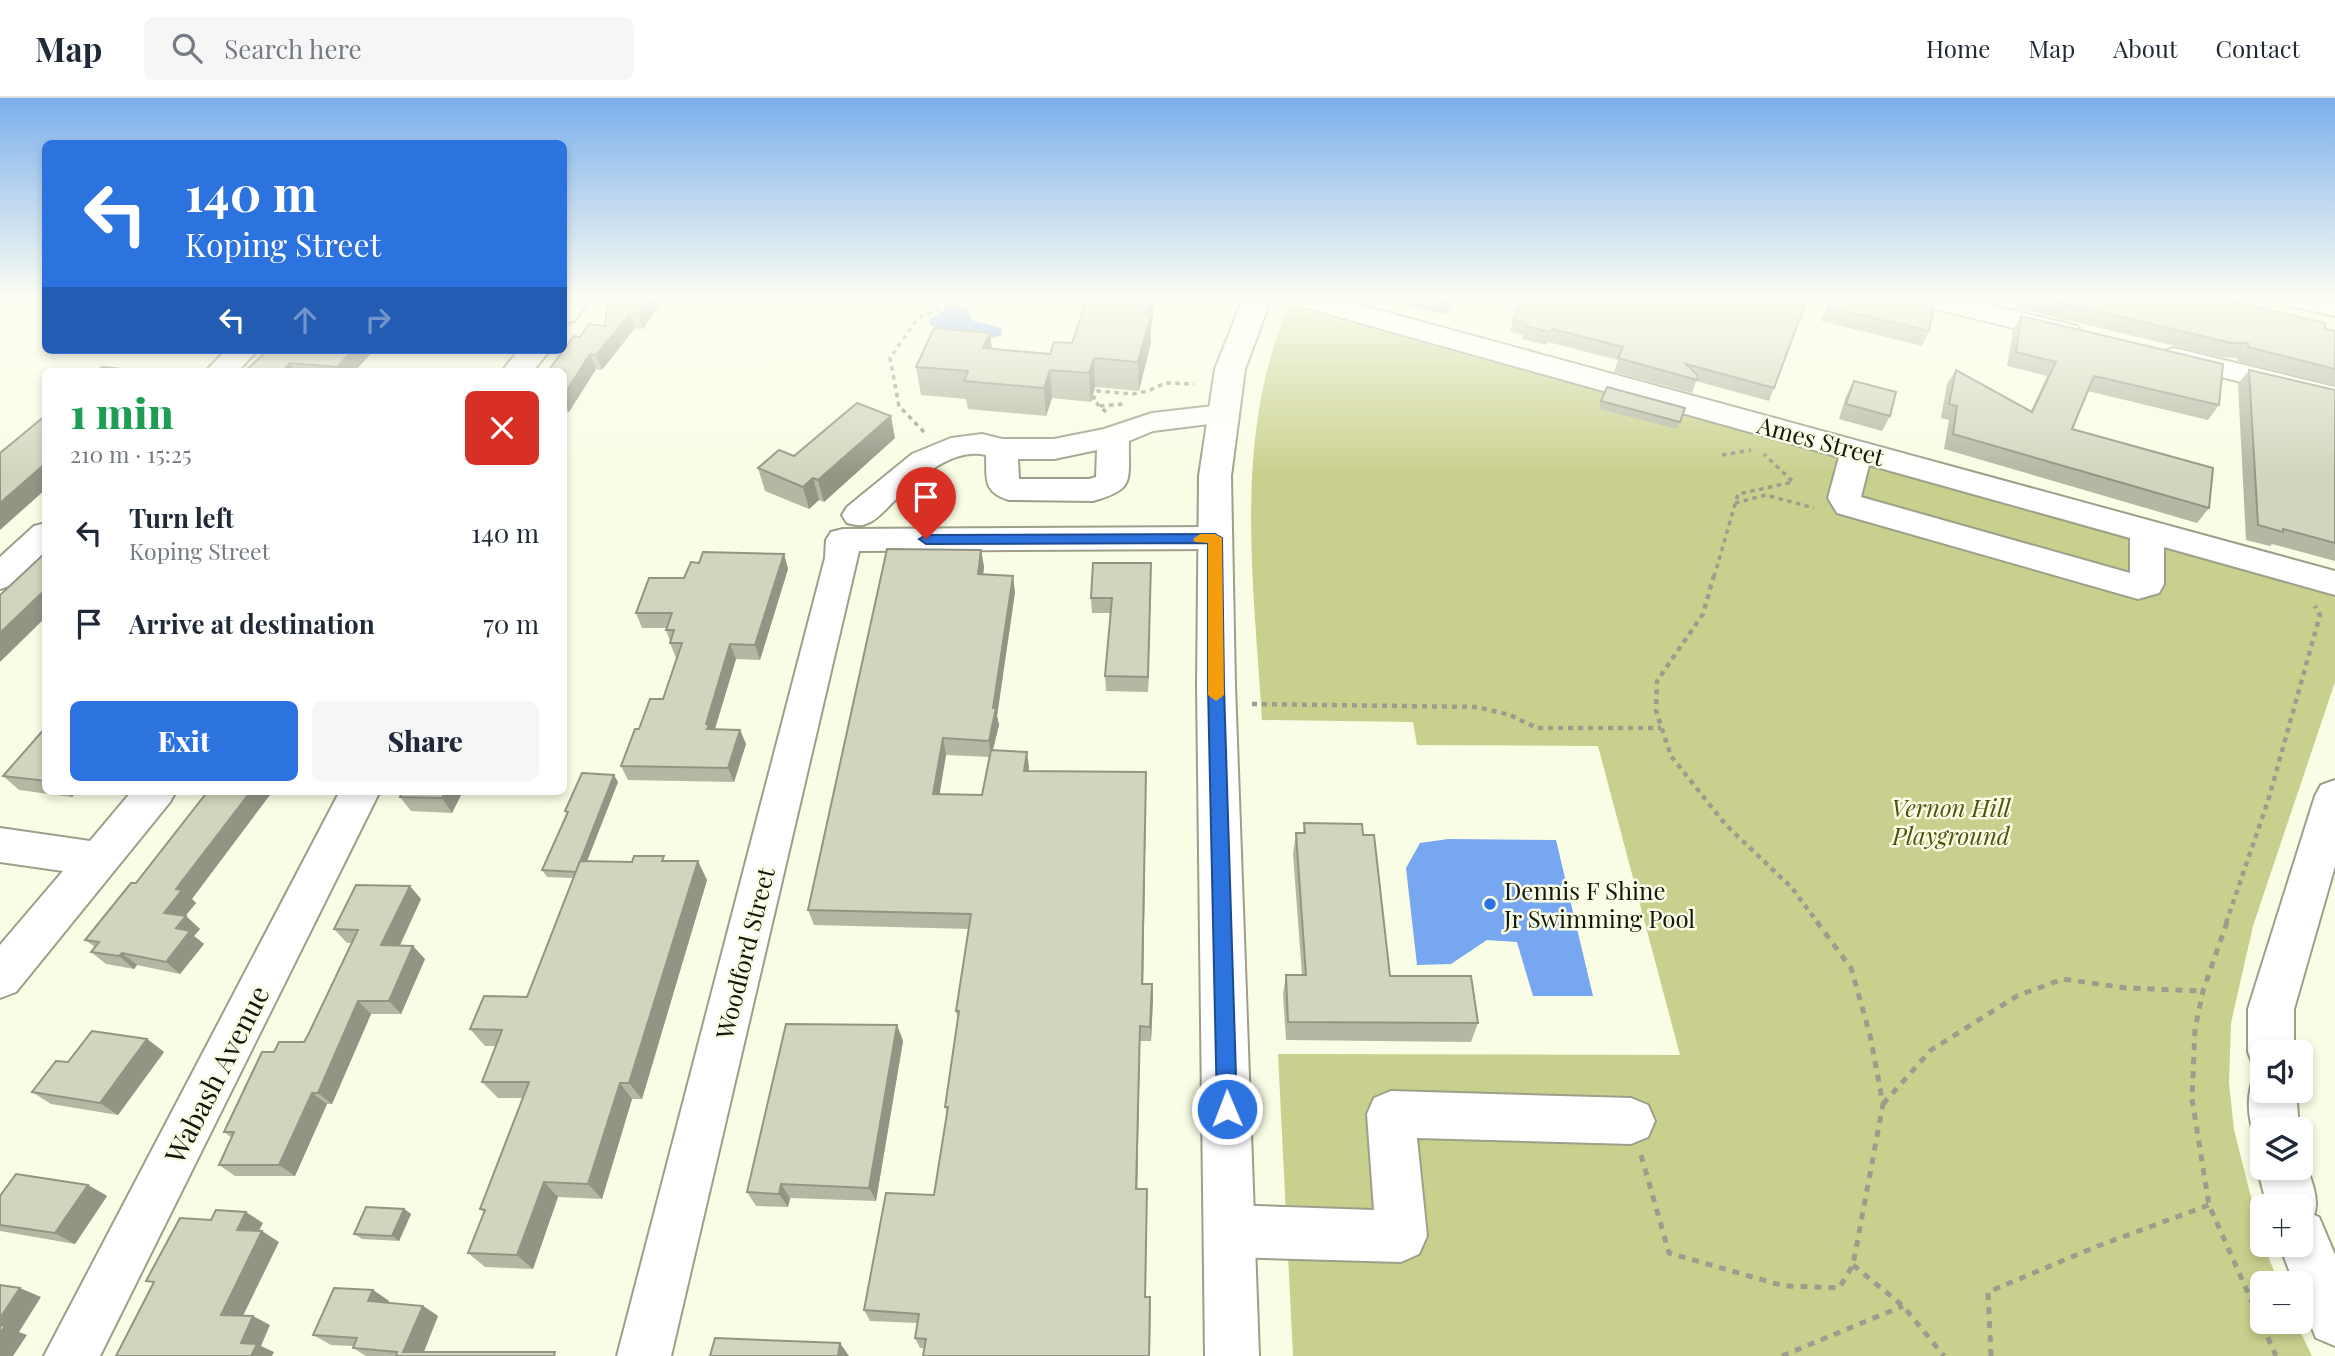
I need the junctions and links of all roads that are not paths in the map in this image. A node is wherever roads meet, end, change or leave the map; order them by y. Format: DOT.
graph roads {
  1 [pos="1234,358"];
  2 [pos="1520,358"];
  3 [pos="2175,358"];
  4 [pos="2335,396"];
  5 [pos="1222,414"];
  6 [pos="1112,427"];
  7 [pos="1002,449"];
  8 [pos="1857,450"];
  9 [pos="2147,531"];
  10 [pos="850,533"];
  11 [pos="42,538"];
  12 [pos="1215,538"];
  13 [pos="0,577"];
  14 [pos="2324,593"];
  15 [pos="153,795"];
  16 [pos="358,795"];
  17 [pos="2335,796"];
  18 [pos="0,845"];
  19 [pos="97,859"];
  20 [pos="0,978"];
  21 [pos="2271,1040"];
  22 [pos="1631,1121"];
  23 [pos="1230,1231"];
  24 [pos="2310,1257"];
  25 [pos="2335,1319"];
  26 [pos="71,1356"];
  27 [pos="644,1356"];
  28 [pos="1231,1356"];
  1 -- 5 [label="street"];
  2 -- 8 [label="street, Ames Street"];
  3 -- 4 [label="street"];
  5 -- 6 [label="street"];
  5 -- 12 [label="street"];
  6 -- 7 [label="street"];
  6 -- 7 [label="street"];
  7 -- 10 [label="street"];
  8 -- 9 [label="street, Ames Street"];
  8 -- 9 [label="street"];
  9 -- 14 [label="street, Ames Street"];
  10 -- 12 [label="street"];
  10 -- 27 [label="street, Woodford Street"];
  11 -- 13 [label="street"];
  12 -- 23 [label="street"];
  15 -- 19 [label="street"];
  16 -- 26 [label="street, Wabash Avenue"];
  17 -- 21 [label="street"];
  18 -- 19 [label="street"];
  19 -- 20 [label="street"];
  22 -- 23 [label="street"];
  23 -- 28 [label="street"];
  24 -- 25 [label="street"];
}
